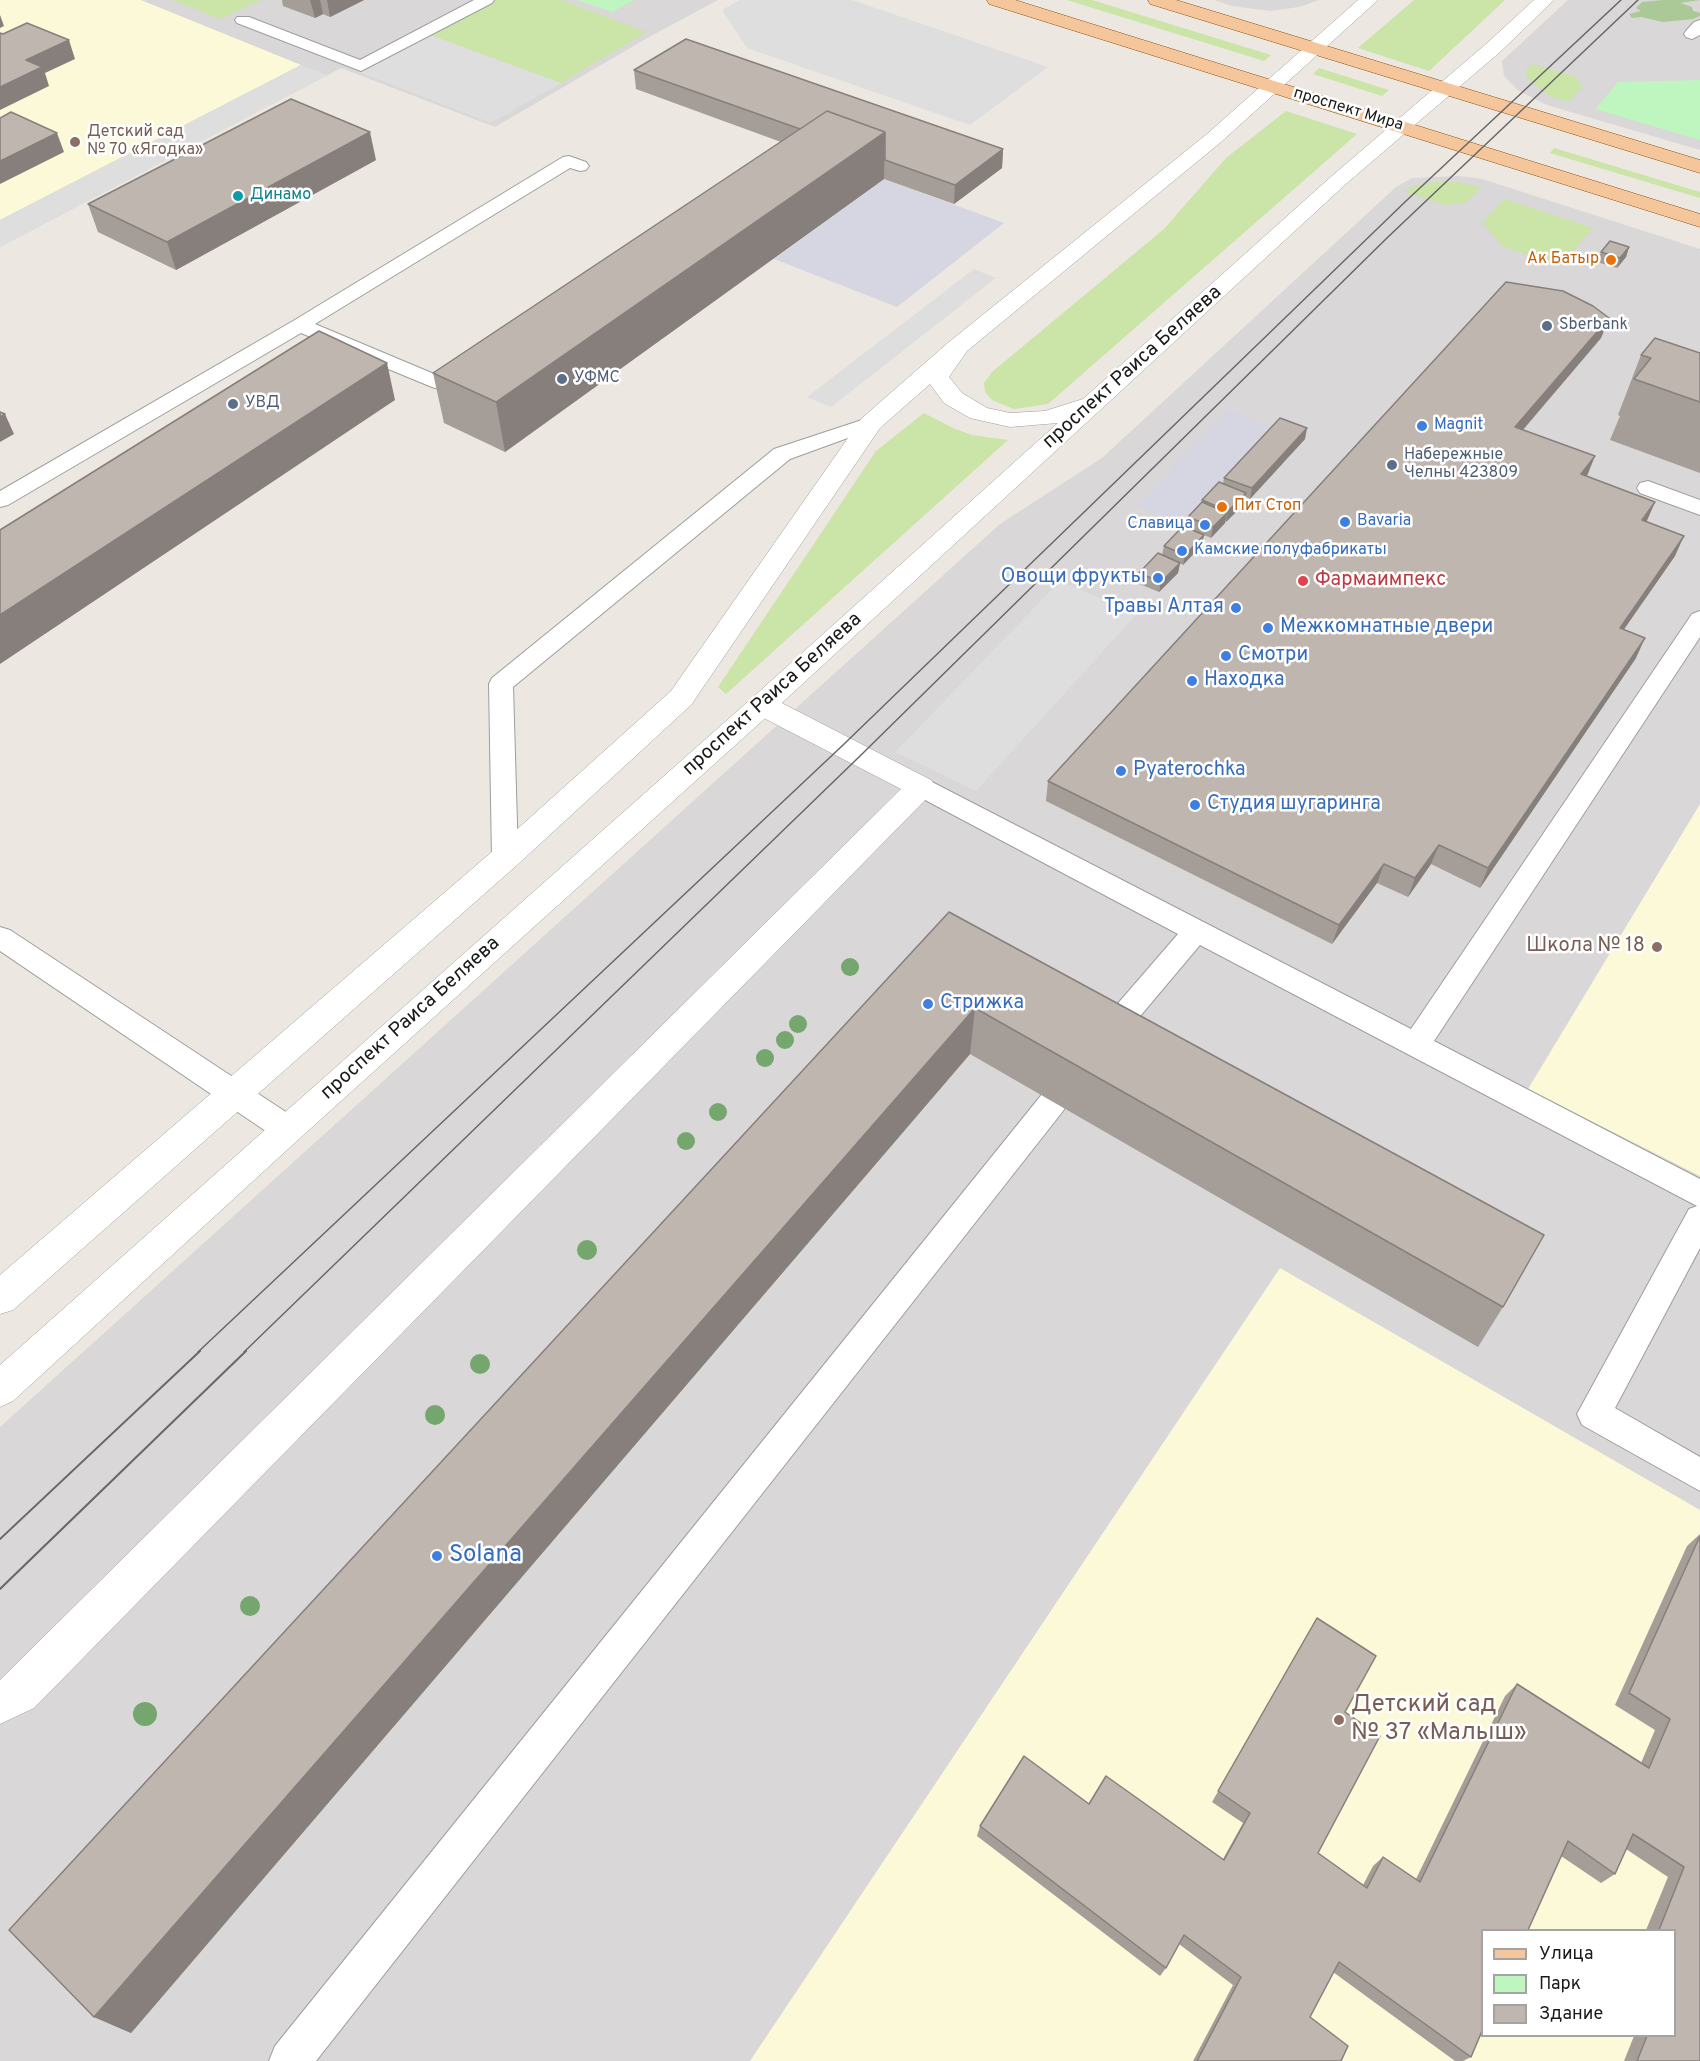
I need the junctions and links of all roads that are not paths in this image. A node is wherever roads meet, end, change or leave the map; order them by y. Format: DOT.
graph roads {
  1 [pos="486,0"];
  2 [pos="996,0"];
  3 [pos="1156,0"];
  4 [pos="1369,0"];
  5 [pos="1545,0"];
  6 [pos="243,20"];
  7 [pos="1314,48"];
  8 [pos="1271,86"];
  9 [pos="1445,89"];
  10 [pos="1401,127"];
  11 [pos="580,166"];
  12 [pos="1700,167"];
  13 [pos="1700,221"];
  14 [pos="300,325"];
  15 [pos="957,347"];
  16 [pos="439,383"];
  17 [pos="1093,404"];
  18 [pos="871,423"];
  19 [pos="1648,488"];
  20 [pos="0,500"];
  21 [pos="1700,508"];
  22 [pos="1700,619"];
  23 [pos="762,705"];
  24 [pos="921,787"];
  25 [pos="505,858"];
  26 [pos="1196,931"];
  27 [pos="0,937"];
  28 [pos="1100,1045"];
  29 [pos="1415,1046"];
  30 [pos="234,1094"];
  31 [pos="1053,1102"];
  32 [pos="287,1129"];
  33 [pos="1700,1194"];
  34 [pos="1700,1218"];
  35 [pos="0,1298"];
  36 [pos="0,1389"];
  37 [pos="1700,1475"];
  38 [pos="6,1703"];
  39 [pos="290,2061"];
  1 -- 6 [label="lane"];
  2 -- 8 [label="main road, проспект Мира"];
  3 -- 7 [label="main road"];
  4 -- 7 [label="street"];
  5 -- 9 [label="street, проспект Раиса Беляева"];
  7 -- 8 [label="street"];
  7 -- 9 [label="main road"];
  8 -- 10 [label="main road, проспект Мира"];
  8 -- 15 [label="street"];
  9 -- 10 [label="street, проспект Раиса Беляева"];
  9 -- 12 [label="main road"];
  10 -- 13 [label="main road, проспект Мира"];
  10 -- 17 [label="street, проспект Раиса Беляева"];
  11 -- 14 [label="lane"];
  14 -- 16 [label="lane"];
  14 -- 20 [label="lane"];
  15 -- 17 [label="street"];
  15 -- 18 [label="street"];
  17 -- 23 [label="street, проспект Раиса Беляева"];
  18 -- 25 [label="street"];
  18 -- 25 [label="lane"];
  19 -- 21 [label="lane"];
  22 -- 29 [label="lane"];
  23 -- 24 [label="street"];
  23 -- 32 [label="street, проспект Раиса Беляева"];
  24 -- 26 [label="lane"];
  24 -- 38 [label="street"];
  25 -- 30 [label="street"];
  26 -- 28 [label="lane"];
  26 -- 29 [label="lane"];
  27 -- 30 [label="lane"];
  29 -- 33 [label="lane"];
  30 -- 32 [label="lane"];
  30 -- 35 [label="street"];
  31 -- 39 [label="lane"];
  32 -- 36 [label="street, проспект Раиса Беляева"];
  34 -- 37 [label="lane"];
}
